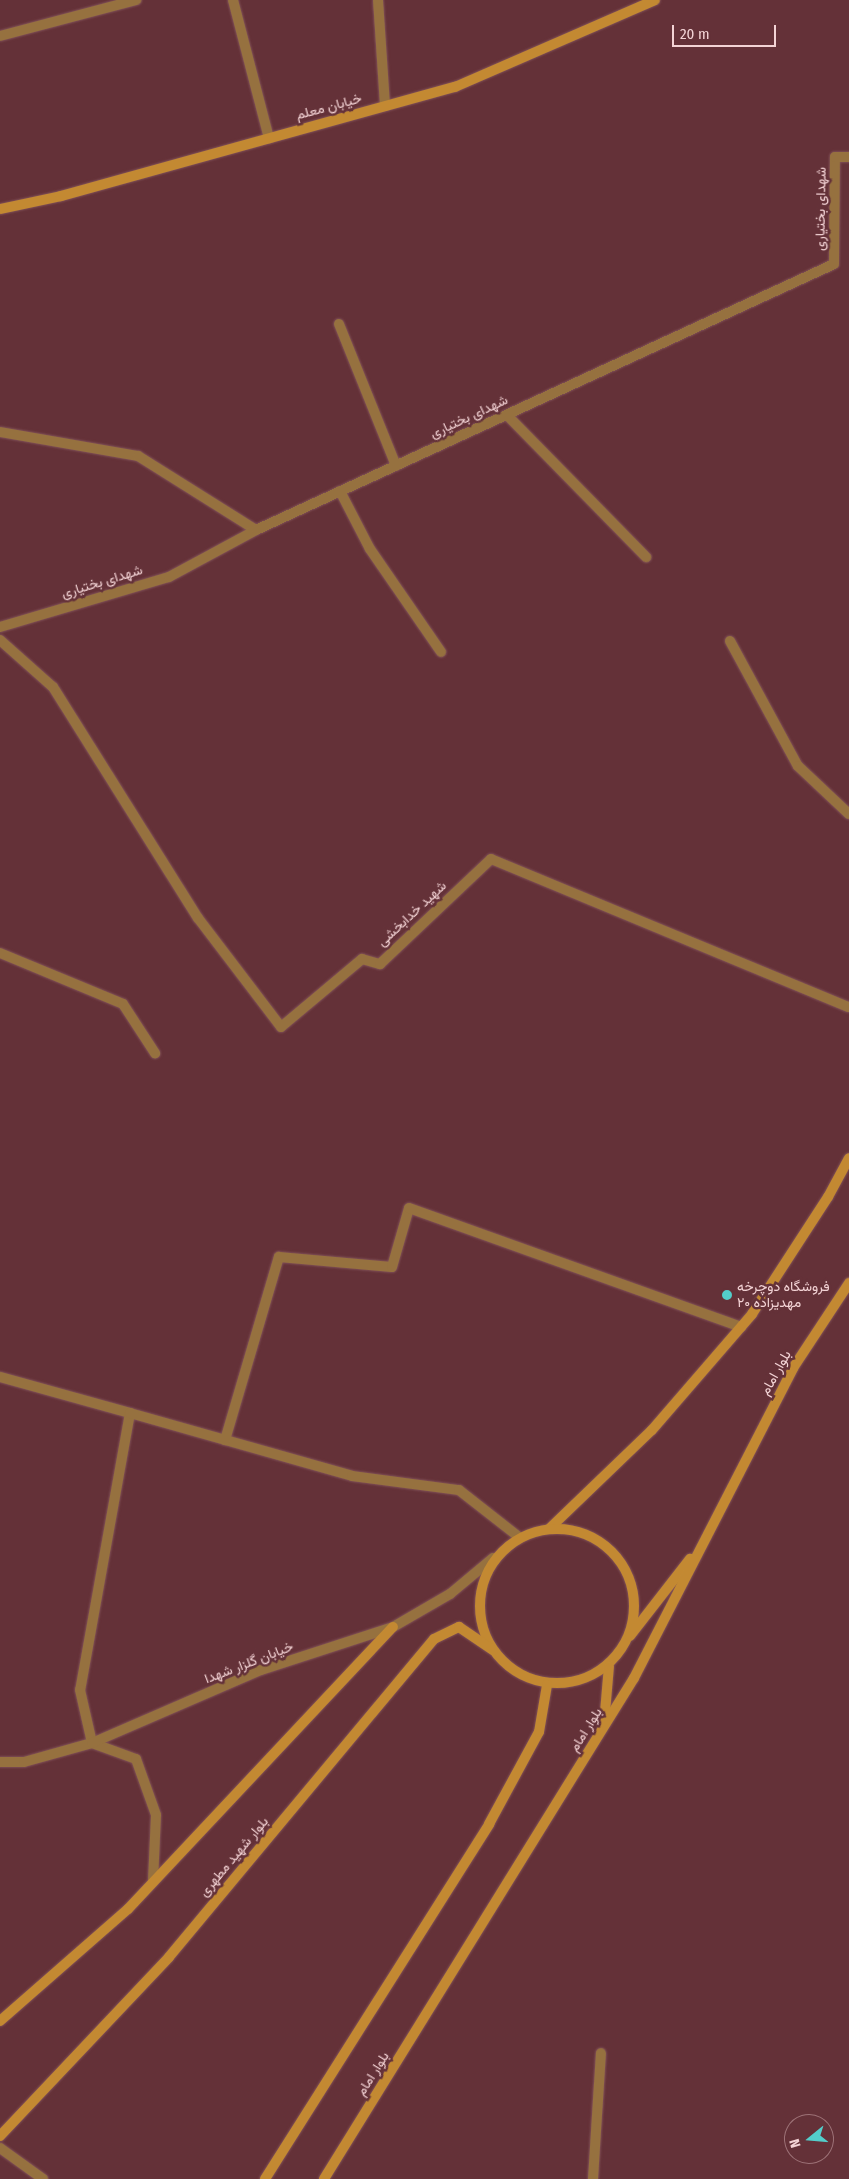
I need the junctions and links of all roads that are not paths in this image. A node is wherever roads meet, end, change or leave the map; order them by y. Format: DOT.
graph roads {
  1 [pos="136,0"];
  2 [pos="233,0"];
  3 [pos="378,0"];
  4 [pos="655,0"];
  5 [pos="640,3"];
  6 [pos="0,36"];
  7 [pos="385,106"];
  8 [pos="269,138"];
  9 [pos="849,157"];
  10 [pos="0,209"];
  11 [pos="339,324"];
  12 [pos="506,415"];
  13 [pos="0,432"];
  14 [pos="396,466"];
  15 [pos="340,492"];
  16 [pos="256,530"];
  17 [pos="646,557"];
  18 [pos="0,627"];
  19 [pos="0,640"];
  20 [pos="730,641"];
  21 [pos="441,652"];
  22 [pos="849,814"];
  23 [pos="0,953"];
  24 [pos="849,1007"];
  25 [pos="155,1053"];
  26 [pos="849,1158"];
  27 [pos="849,1283"];
  28 [pos="845,1295"];
  29 [pos="741,1327"];
  30 [pos="0,1377"];
  31 [pos="130,1413"];
  32 [pos="225,1440"];
  33 [pos="550,1528"];
  34 [pos="519,1538"];
  35 [pos="705,1540"];
  36 [pos="493,1558"];
  37 [pos="393,1627"];
  38 [pos="628,1639"];
  39 [pos="493,1650"];
  40 [pos="609,1666"];
  41 [pos="547,1685"];
  42 [pos="604,1727"];
  43 [pos="92,1743"];
  44 [pos="0,1762"];
  45 [pos="153,1882"];
  46 [pos="0,2021"];
  47 [pos="601,2053"];
  48 [pos="0,2136"];
  49 [pos="0,2148"];
  50 [pos="43,2179"];
  51 [pos="264,2179"];
  52 [pos="324,2179"];
  53 [pos="592,2179"];
  1 -- 6 [label="street"];
  2 -- 8 [label="street"];
  3 -- 7 [label="street"];
  4 -- 5 [label="street, خیابان معلم"];
  5 -- 7 [label="street, خیابان معلم"];
  7 -- 8 [label="street, خیابان معلم"];
  8 -- 10 [label="street, خیابان معلم"];
  9 -- 12 [label="street, شهدای بختیاری"];
  11 -- 14 [label="street"];
  12 -- 14 [label="street, شهدای بختیاری"];
  12 -- 17 [label="street"];
  13 -- 16 [label="street"];
  14 -- 15 [label="street, شهدای بختیاری"];
  15 -- 16 [label="street, شهدای بختیاری"];
  15 -- 21 [label="street"];
  16 -- 18 [label="street, شهدای بختیاری"];
  19 -- 24 [label="street, شهید خدابخشی"];
  20 -- 22 [label="street"];
  23 -- 25 [label="street"];
  26 -- 29 [label="street"];
  27 -- 28 [label="street, بلوار امام"];
  28 -- 35 [label="street, بلوار امام"];
  29 -- 32 [label="street"];
  29 -- 33 [label="street"];
  30 -- 31 [label="street"];
  31 -- 32 [label="street"];
  31 -- 43 [label="street"];
  32 -- 34 [label="street"];
  33 -- 34 [label="street"];
  33 -- 38 [label="street"];
  34 -- 36 [label="street"];
  35 -- 38 [label="street"];
  35 -- 42 [label="street, بلوار امام"];
  36 -- 37 [label="street, خیابان گلزار شهدا"];
  36 -- 39 [label="street"];
  37 -- 43 [label="street, خیابان گلزار شهدا"];
  37 -- 45 [label="street"];
  38 -- 40 [label="street"];
  39 -- 41 [label="street"];
  39 -- 48 [label="street, بلوار شهید مطهری"];
  40 -- 41 [label="street"];
  40 -- 42 [label="street"];
  41 -- 51 [label="street"];
  42 -- 52 [label="street, بلوار امام"];
  43 -- 44 [label="street, خیابان گلزار شهدا"];
  43 -- 45 [label="street"];
  45 -- 46 [label="street"];
  47 -- 53 [label="street"];
  49 -- 50 [label="street"];
}
